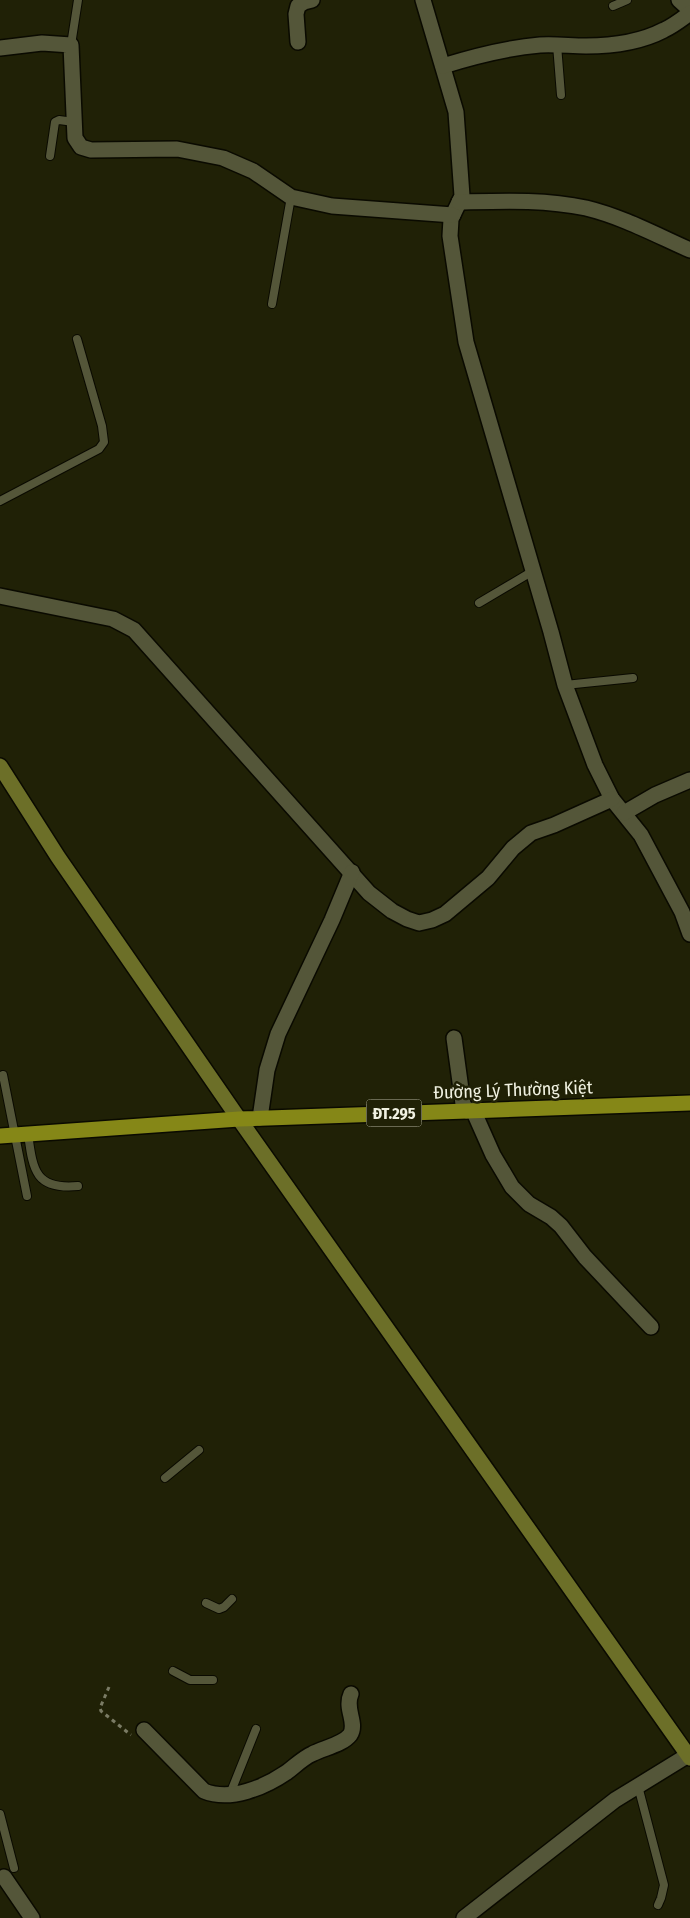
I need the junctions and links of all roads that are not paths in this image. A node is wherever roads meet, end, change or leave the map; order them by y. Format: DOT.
graph roads {
  1 [pos="78,0"];
  2 [pos="311,0"];
  3 [pos="423,0"];
  4 [pos="626,0"];
  5 [pos="679,0"];
  6 [pos="612,6"];
  7 [pos="690,12"];
  8 [pos="298,42"];
  9 [pos="71,45"];
  10 [pos="558,45"];
  11 [pos="0,48"];
  12 [pos="443,66"];
  13 [pos="561,95"];
  14 [pos="74,122"];
  15 [pos="50,156"];
  16 [pos="291,197"];
  17 [pos="456,209"];
  18 [pos="690,250"];
  19 [pos="272,304"];
  20 [pos="77,339"];
  21 [pos="0,501"];
  22 [pos="533,571"];
  23 [pos="0,596"];
  24 [pos="478,604"];
  25 [pos="633,678"];
  26 [pos="565,686"];
  27 [pos="0,766"];
  28 [pos="690,780"];
  29 [pos="612,799"];
  30 [pos="624,813"];
  31 [pos="352,872"];
  32 [pos="686,911"];
  33 [pos="690,934"];
  34 [pos="454,1038"];
  35 [pos="2,1075"];
  36 [pos="690,1103"];
  37 [pos="470,1110"];
  38 [pos="260,1118"];
  39 [pos="239,1119"];
  40 [pos="14,1135"];
  41 [pos="78,1186"];
  42 [pos="27,1196"];
  43 [pos="651,1327"];
  44 [pos="199,1450"];
  45 [pos="166,1478"];
  46 [pos="232,1599"];
  47 [pos="206,1602"];
  48 [pos="173,1671"];
  49 [pos="213,1680"];
  50 [pos="351,1694"];
  51 [pos="256,1729"];
  52 [pos="139,1733"];
  53 [pos="689,1756"];
  54 [pos="638,1786"];
  55 [pos="230,1795"];
  56 [pos="0,1814"];
  57 [pos="9,1873"];
  58 [pos="658,1906"];
  59 [pos="32,1918"];
  60 [pos="464,1918"];
  1 -- 9 [label="lane"];
  2 -- 8 [label="street"];
  3 -- 12 [label="street"];
  4 -- 6 [label="lane"];
  5 -- 7 [label="street"];
  7 -- 10 [label="street"];
  9 -- 11 [label="street"];
  9 -- 14 [label="street"];
  10 -- 12 [label="street"];
  10 -- 13 [label="lane"];
  12 -- 17 [label="street"];
  14 -- 15 [label="lane"];
  14 -- 16 [label="street"];
  16 -- 17 [label="street"];
  16 -- 19 [label="lane"];
  17 -- 18 [label="street"];
  17 -- 22 [label="street"];
  20 -- 21 [label="lane"];
  22 -- 24 [label="lane"];
  22 -- 26 [label="street"];
  23 -- 31 [label="street"];
  25 -- 26 [label="lane"];
  26 -- 29 [label="street"];
  27 -- 39 [label="street"];
  28 -- 30 [label="street"];
  29 -- 30 [label="street"];
  29 -- 31 [label="street"];
  30 -- 32 [label="street"];
  31 -- 38 [label="street"];
  32 -- 33 [label="street"];
  34 -- 37 [label="street"];
  35 -- 40 [label="lane"];
  36 -- 37 [label="main road, Đường Lý Thường Kiệt / ĐT.295"];
  37 -- 38 [label="main road, Đường Lý Thường Kiệt / ĐT.295"];
  37 -- 43 [label="street"];
  38 -- 39 [label="main road, Đường Lý Thường Kiệt / ĐT.295"];
  39 -- 40 [label="main road, Đường Lý Thường Kiệt / ĐT.295"];
  39 -- 53 [label="street"];
  40 -- 41 [label="lane"];
  40 -- 42 [label="lane"];
  44 -- 45 [label="lane"];
  46 -- 47 [label="lane"];
  48 -- 49 [label="lane"];
  50 -- 55 [label="street"];
  51 -- 55 [label="lane"];
  52 -- 55 [label="street"];
  53 -- 54 [label="street"];
  54 -- 58 [label="lane"];
  54 -- 60 [label="street"];
  56 -- 57 [label="lane"];
  57 -- 59 [label="street"];
}
